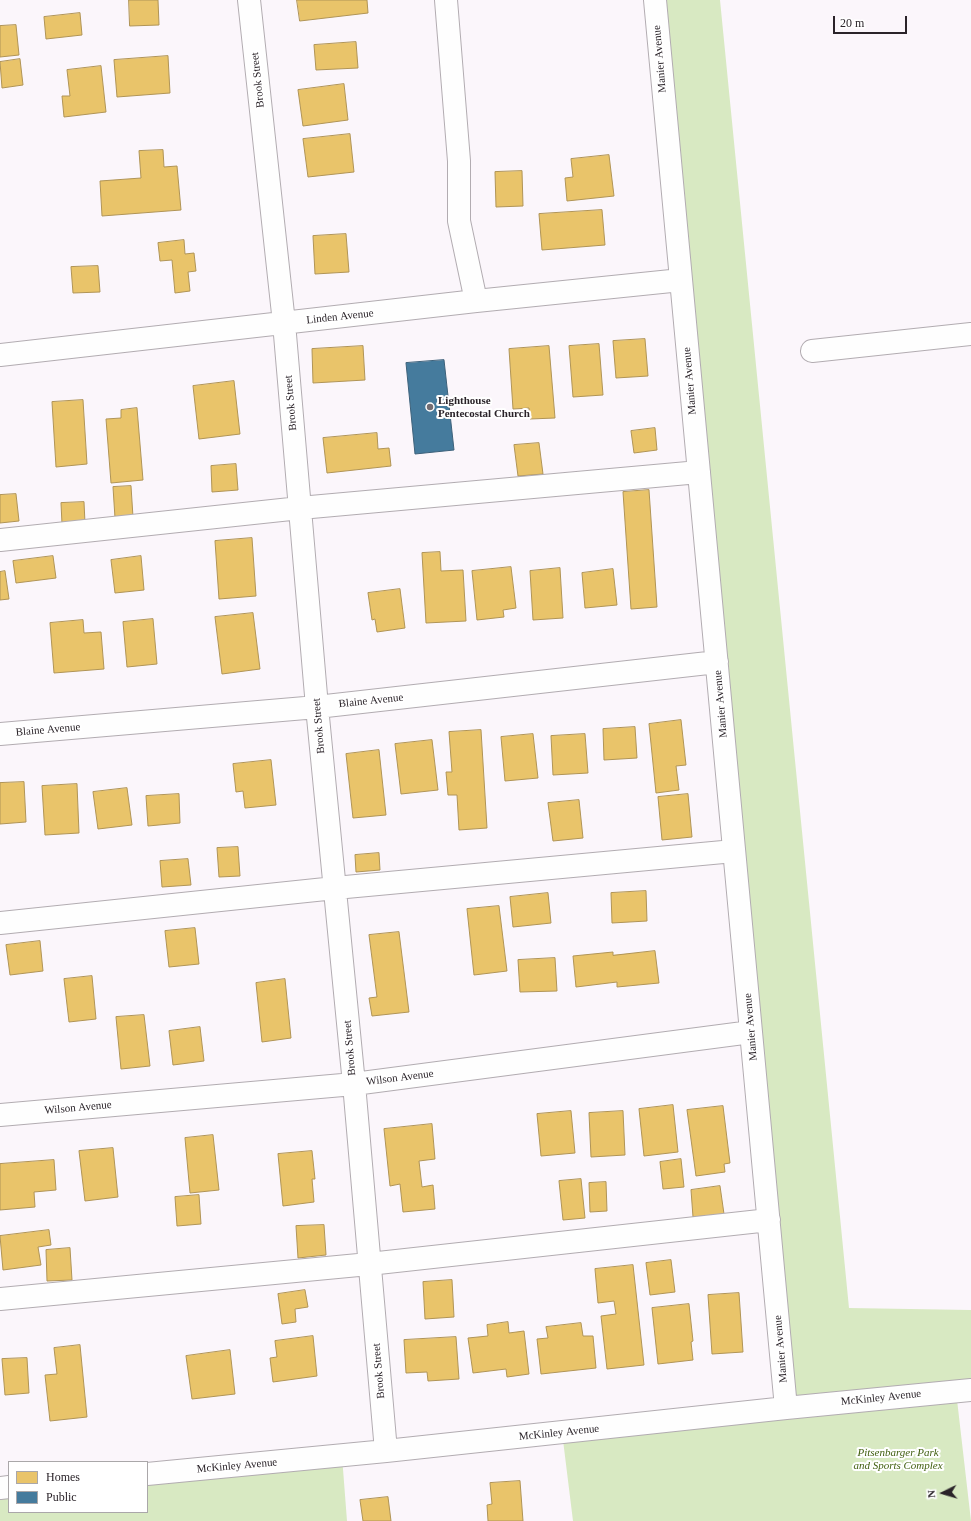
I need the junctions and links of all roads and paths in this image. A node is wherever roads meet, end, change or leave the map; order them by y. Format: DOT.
graph roads {
  1 [pos="249,0"];
  2 [pos="446,0"];
  3 [pos="655,0"];
  4 [pos="681,280"];
  5 [pos="476,301"];
  6 [pos="284,323"];
  7 [pos="971,334"];
  8 [pos="812,351"];
  9 [pos="0,355"];
  10 [pos="699,472"];
  11 [pos="300,508"];
  12 [pos="0,540"];
  13 [pos="717,662"];
  14 [pos="317,707"];
  15 [pos="0,734"];
  16 [pos="734,851"];
  17 [pos="335,888"];
  18 [pos="0,923"];
  19 [pos="751,1032"];
  20 [pos="354,1084"];
  21 [pos="0,1115"];
  22 [pos="769,1220"];
  23 [pos="369,1264"];
  24 [pos="0,1299"];
  25 [pos="971,1390"];
  26 [pos="786,1408"];
  27 [pos="386,1451"];
  28 [pos="148,1474"];
  1 -- 6 [label="street, Brook Street"];
  2 -- 5 [label="street"];
  3 -- 4 [label="street, Manier Avenue"];
  4 -- 5 [label="street, Linden Avenue"];
  4 -- 10 [label="street, Manier Avenue"];
  5 -- 6 [label="street, Linden Avenue"];
  6 -- 9 [label="street, Linden Avenue"];
  6 -- 11 [label="street, Brook Street"];
  7 -- 8 [label="street"];
  10 -- 11 [label="street"];
  10 -- 13 [label="street, Manier Avenue"];
  11 -- 12 [label="street"];
  11 -- 14 [label="street, Brook Street"];
  13 -- 14 [label="street, Blaine Avenue"];
  13 -- 16 [label="street, Manier Avenue"];
  14 -- 15 [label="street, Blaine Avenue"];
  14 -- 17 [label="street, Brook Street"];
  16 -- 17 [label="street"];
  16 -- 19 [label="street, Manier Avenue"];
  17 -- 18 [label="street"];
  17 -- 20 [label="street, Brook Street"];
  19 -- 20 [label="street, Wilson Avenue"];
  19 -- 22 [label="street, Manier Avenue"];
  20 -- 21 [label="street, Wilson Avenue"];
  20 -- 23 [label="street, Brook Street"];
  22 -- 23 [label="street"];
  22 -- 26 [label="street, Manier Avenue"];
  23 -- 24 [label="street"];
  23 -- 27 [label="street, Brook Street"];
  25 -- 26 [label="street, McKinley Avenue"];
  26 -- 27 [label="street, McKinley Avenue"];
  27 -- 28 [label="street, McKinley Avenue"];
}
